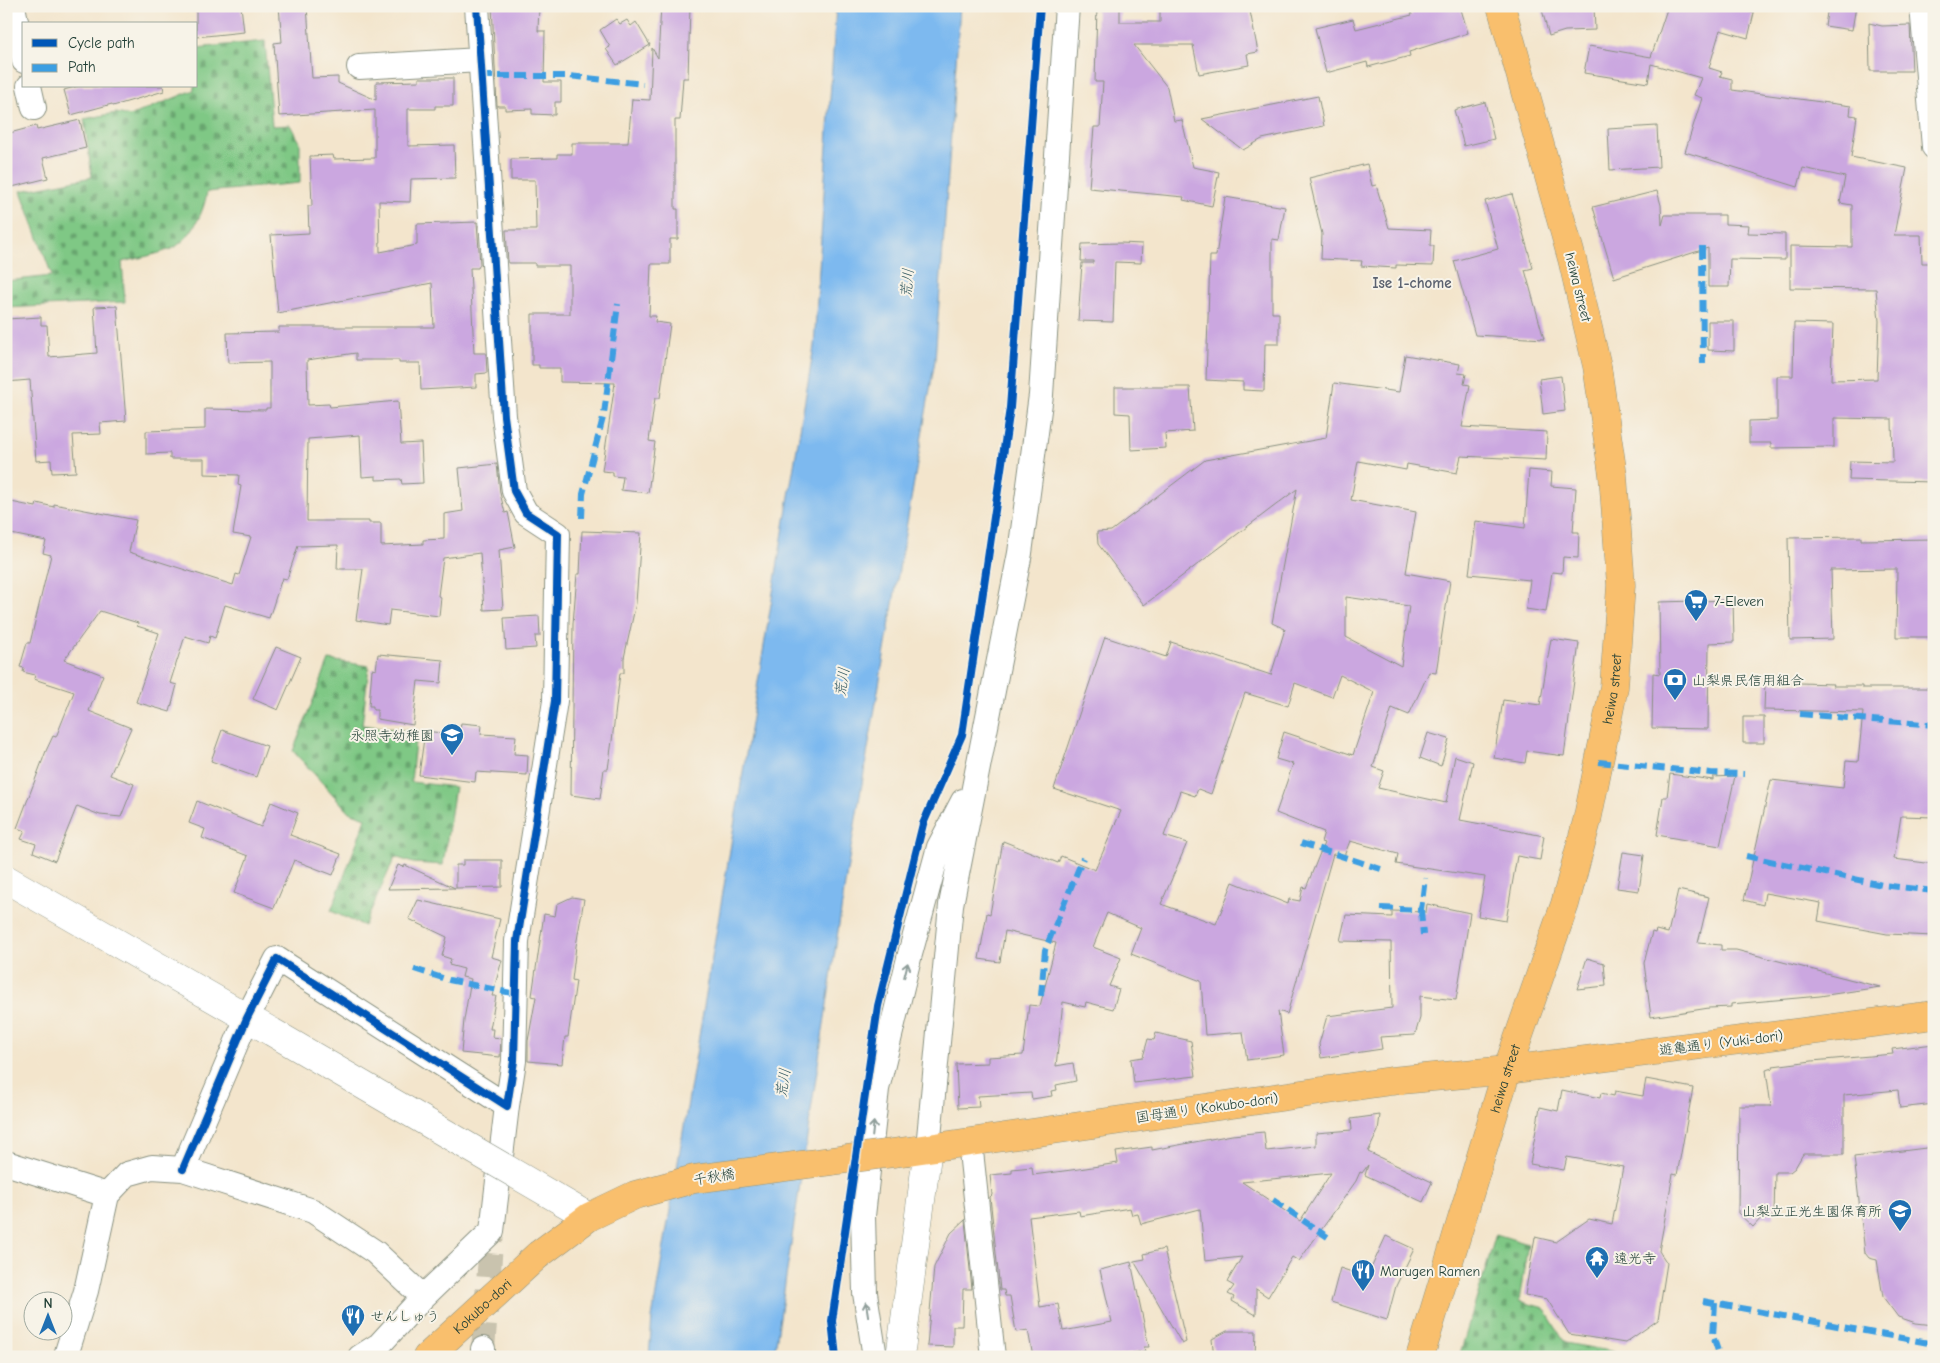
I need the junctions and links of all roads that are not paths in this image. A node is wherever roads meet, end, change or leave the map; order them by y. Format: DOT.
graph roads {
  1 [pos="13,6"];
  2 [pos="477,6"];
  3 [pos="1067,6"];
  4 [pos="1501,6"];
  5 [pos="1922,6"];
  6 [pos="22,51"];
  7 [pos="480,60"];
  8 [pos="359,67"];
  9 [pos="1934,147"];
  10 [pos="975,779"];
  11 [pos="6,879"];
  12 [pos="1934,1015"];
  13 [pos="247,1018"];
  14 [pos="1507,1070"];
  15 [pos="507,1106"];
  16 [pos="970,1142"];
  17 [pos="918,1149"];
  18 [pos="6,1164"];
  19 [pos="183,1169"];
  20 [pos="107,1195"];
  21 [pos="589,1217"];
  22 [pos="538,1255"];
  23 [pos="423,1297"];
  24 [pos="67,1352"];
  25 [pos="360,1357"];
  26 [pos="427,1357"];
  27 [pos="874,1357"];
  28 [pos="900,1357"];
  29 [pos="993,1357"];
  30 [pos="1420,1357"];
  1 -- 6 [label="street"];
  2 -- 7 [label="street"];
  3 -- 10 [label="street"];
  4 -- 14 [label="main road, heiwa street"];
  5 -- 9 [label="street"];
  7 -- 8 [label="street"];
  7 -- 15 [label="street"];
  10 -- 17 [label="street"];
  27 -- 10 [label="street, one-way"];
  11 -- 13 [label="street"];
  12 -- 14 [label="main road, 遊亀通り (Yuki-dori)"];
  13 -- 15 [label="street"];
  13 -- 19 [label="street"];
  13 -- 21 [label="street, bridge"];
  14 -- 16 [label="main road, 国母通り (Kokubo-dori)"];
  14 -- 30 [label="main road, heiwa street"];
  15 -- 23 [label="street"];
  16 -- 17 [label="main road, 国母通り (Kokubo-dori)"];
  16 -- 29 [label="street"];
  17 -- 21 [label="main road, 千秋橋, bridge"];
  17 -- 28 [label="street"];
  18 -- 20 [label="street"];
  19 -- 20 [label="street"];
  19 -- 23 [label="street"];
  20 -- 24 [label="street"];
  21 -- 22 [label="main road, 千秋橋, bridge"];
  22 -- 26 [label="main road, Kokubo-dori"];
  23 -- 25 [label="street"];
}
